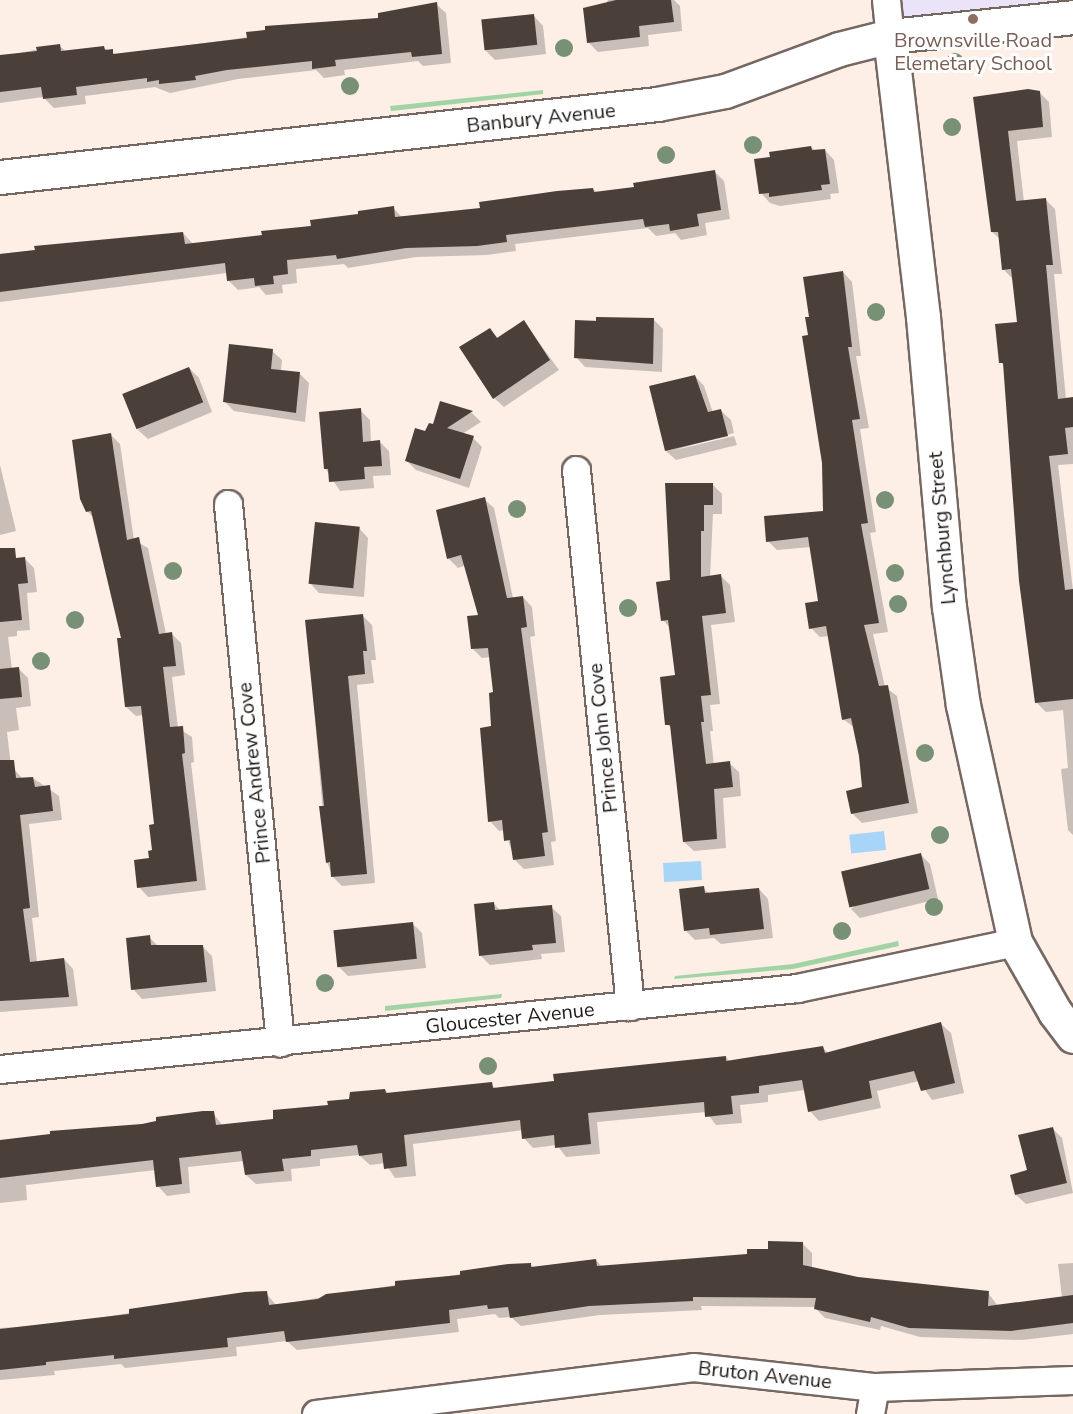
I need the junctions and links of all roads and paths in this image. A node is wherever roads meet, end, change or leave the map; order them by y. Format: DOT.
graph roads {
  1 [pos="886,0"];
  2 [pos="1073,17"];
  3 [pos="890,36"];
  4 [pos="0,177"];
  5 [pos="576,470"];
  6 [pos="228,504"];
  7 [pos="1016,942"];
  8 [pos="630,1006"];
  9 [pos="1073,1036"];
  10 [pos="280,1042"];
  11 [pos="0,1069"];
  12 [pos="1073,1380"];
  13 [pos="874,1386"];
  14 [pos="424,1408"];
  15 [pos="316,1414"];
  16 [pos="870,1414"];
  1 -- 3 [label="street, Lynchburg Street"];
  2 -- 3 [label="street, Banbury Avenue"];
  3 -- 4 [label="street, Banbury Avenue"];
  3 -- 7 [label="street, Lynchburg Street"];
  5 -- 8 [label="street, Prince John Cove"];
  6 -- 10 [label="street, Prince Andrew Cove"];
  7 -- 8 [label="street, Gloucester Avenue"];
  7 -- 9 [label="street, Lynchburg Street"];
  8 -- 10 [label="street, Gloucester Avenue"];
  10 -- 11 [label="street, Gloucester Avenue"];
  12 -- 13 [label="street, Bruton Avenue"];
  13 -- 14 [label="street, Bruton Avenue"];
  13 -- 16 [label="street"];
  14 -- 15 [label="street, Bruton Avenue"];
}
